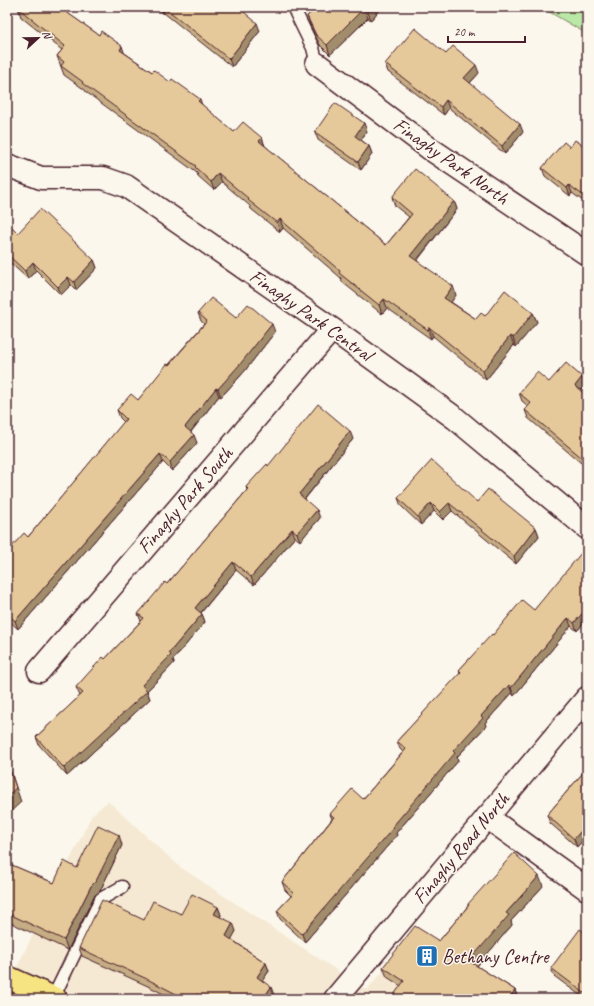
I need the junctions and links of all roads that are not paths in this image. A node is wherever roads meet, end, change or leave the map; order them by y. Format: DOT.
graph roads {
  1 [pos="293,7"];
  2 [pos="317,64"];
  3 [pos="7,165"];
  4 [pos="587,254"];
  5 [pos="332,329"];
  6 [pos="587,528"];
  7 [pos="39,671"];
  8 [pos="587,698"];
  9 [pos="487,817"];
  10 [pos="122,887"];
  11 [pos="587,889"];
  12 [pos="7,976"];
  13 [pos="55,998"];
  14 [pos="335,999"];
  1 -- 2 [label="lane"];
  2 -- 4 [label="street, Finaghy Park North"];
  3 -- 5 [label="street, Finaghy Park Central"];
  5 -- 6 [label="street, Finaghy Park Central"];
  5 -- 7 [label="street, Finaghy Park South"];
  8 -- 9 [label="street, Finaghy Road North"];
  9 -- 11 [label="street"];
  9 -- 14 [label="street, Finaghy Road North"];
  10 -- 13 [label="lane"];
  12 -- 13 [label="main road"];
}
